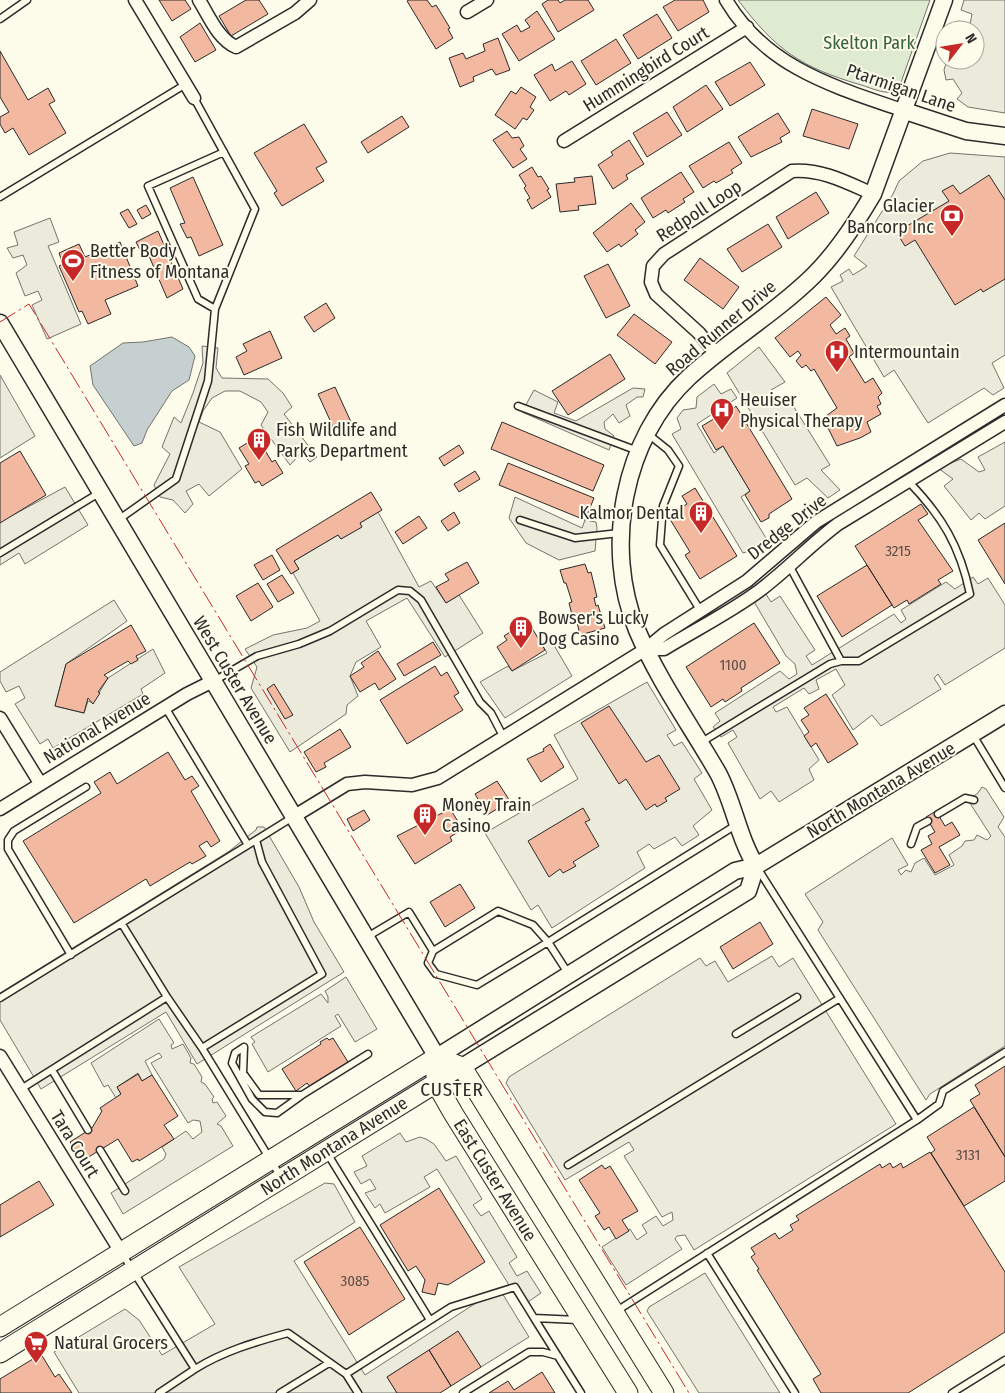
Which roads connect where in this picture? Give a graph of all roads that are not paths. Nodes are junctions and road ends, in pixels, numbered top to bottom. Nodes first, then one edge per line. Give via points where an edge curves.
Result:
1 (27, 0) edge
2 (135, 0) edge
3 (199, 0) edge
4 (310, 0) edge
5 (487, 0) edge
6 (726, 0) edge
7 (944, 0) edge
8 (467, 12) dead end
9 (0, 19) edge
10 (747, 27) junction
11 (186, 84) junction
12 (194, 98) joint
13 (905, 111) junction
14 (1005, 136) edge
15 (564, 141) dead end
16 (224, 152) junction
17 (873, 194) junction
18 (0, 198) edge
19 (214, 309) junction
20 (0, 323) edge
21 (716, 354) junction
22 (1005, 405) edge
23 (518, 406) dead end
24 (1005, 422) edge
25 (647, 434) junction
26 (639, 451) junction
27 (908, 481) junction
28 (100, 492) junction
29 (117, 520) junction
30 (520, 520) dead end
31 (621, 533) junction
32 (0, 553) edge
33 (790, 567) junction
34 (700, 610) junction
35 (646, 649) junction
36 (841, 661) junction
37 (213, 681) junction
38 (165, 707) junction
39 (1005, 714) edge
40 (0, 718) edge
41 (972, 734) junction
42 (504, 738) junction
43 (700, 743) junction
44 (40, 783) junction
45 (86, 787) dead end
46 (1005, 788) edge
47 (974, 800) dead end
48 (0, 809) edge
49 (938, 814) dead end
50 (293, 817) junction
51 (928, 821) dead end
52 (737, 825) junction
53 (256, 840) junction
54 (911, 844) dead end
55 (248, 845) junction
56 (756, 866) junction
57 (122, 924) junction
58 (366, 938) junction
59 (548, 942) junction
60 (433, 951) junction
61 (71, 955) junction
62 (568, 973) junction
63 (167, 997) junction
64 (797, 997) dead end
65 (0, 998) edge
66 (840, 998) junction
67 (736, 1034) dead end
68 (202, 1048) junction
69 (1005, 1052) edge
70 (368, 1054) dead end
71 (0, 1056) edge
72 (437, 1057) junction
73 (462, 1067) junction
74 (52, 1070) junction
75 (436, 1083) junction
76 (20, 1089) junction
77 (302, 1095) junction
78 (917, 1120) junction
79 (88, 1130) dead end
80 (100, 1150) dead end
81 (326, 1151) junction
82 (269, 1159) junction
83 (568, 1165) dead end
84 (282, 1178) junction
85 (125, 1191) dead end
86 (121, 1252) junction
87 (707, 1253) junction
88 (133, 1272) junction
89 (614, 1312) junction
90 (534, 1318) junction
91 (430, 1320) junction
92 (583, 1320) junction
93 (0, 1327) edge
94 (0, 1353) edge
95 (558, 1356) junction
96 (1005, 1360) edge
97 (330, 1363) junction
98 (194, 1369) junction
99 (346, 1374) junction
100 (159, 1393) edge
101 (280, 1393) edge
102 (358, 1393) edge
103 (463, 1393) edge
104 (581, 1393) edge
105 (628, 1393) edge
106 (664, 1393) edge
107 (795, 1393) edge
108 (952, 1393) edge

1 - 9 lane
2 - 11 street
3 - 4 street via 217,30 236,47 295,13
5 - 8 street
6 - 10 street, Ptarmigan Lane
7 - 13 main road, Road Runner Drive
10 - 13 street, Ptarmigan Lane via 772,52 800,71
10 - 15 street, Hummingbird Court
11 - 12 street
11 - 18 lane
12 - 16 lane
13 - 14 main road, Ptarmigan Lane via 966,132
13 - 17 main road, Road Runner Drive
16 - 19 lane via 255,209
16 - 19 lane via 148,186 198,298
17 - 21 main road, Road Runner Drive via 837,250 814,276
17 - 21 street, Redpoll Loop via 826,173 792,171 664,254 653,266 651,282 656,294 699,333
19 - 29 lane via 208,381 176,479
20 - 28 main road, West Custer Avenue
21 - 25 main road, Road Runner Drive via 677,389
22 - 34 street, Dredge Drive via 816,522 747,581
23 - 26 lane
24 - 27 street, Dredge Drive
25 - 26 main road, Road Runner Drive
25 - 34 lane via 668,450 679,466 663,506 660,545
26 - 31 main road, Road Runner Drive via 630,477
27 - 33 street, Dredge Drive via 838,524
27 - 36 lane via 928,502 950,535 963,564 970,594 859,661
28 - 29 main road, West Custer Avenue
28 - 32 lane
29 - 37 main road, West Custer Avenue
30 - 31 lane via 575,538
31 - 35 main road, Road Runner Drive via 626,593 632,618
33 - 35 street, Dredge Drive via 757,592 664,649
33 - 36 lane
34 - 35 street, Dredge Drive
35 - 42 street, Dredge Drive
35 - 43 main road, Road Runner Drive
36 - 43 lane via 830,664
37 - 38 street, National Avenue
37 - 42 lane via 257,656 330,631 398,590 410,591 421,600
37 - 50 main road, West Custer Avenue
38 - 44 street, National Avenue
38 - 55 lane
39 - 41 main road, North Montana Avenue
40 - 44 street
41 - 46 lane
41 - 56 main road, North Montana Avenue
42 - 50 street, Dredge Drive via 438,778 412,785 347,784
43 - 52 main road, Road Runner Drive via 724,786
44 - 48 street, National Avenue
45 - 61 lane via 14,831 8,840 8,849
47 - 49 lane via 965,798
50 - 53 lane
50 - 58 main road, West Custer Avenue
51 - 54 lane via 917,827
52 - 56 main road, Road Runner Drive
52 - 59 lane
53 - 55 lane
53 - 68 lane via 262,862 322,974
55 - 57 lane
56 - 62 main road, North Montana Avenue via 735,871
56 - 66 lane
56 - 73 main road, North Montana Avenue via 748,891
57 - 61 lane
57 - 63 lane
58 - 60 lane via 409,912
58 - 72 main road, West Custer Avenue
59 - 60 lane via 533,925 498,911
59 - 60 lane via 477,985 436,974 428,963
59 - 62 lane
61 - 65 lane
62 - 72 main road, North Montana Avenue
63 - 68 lane
63 - 74 lane
64 - 67 lane
66 - 78 lane
66 - 83 lane
68 - 82 lane
69 - 78 lane via 942,1091 939,1104
70 - 77 lane
71 - 76 street, Tara Court
72 - 73 main road
72 - 75 main road
72 - 82 main road, North Montana Avenue
73 - 75 main road, North Montana Avenue
73 - 89 main road, East Custer Avenue
74 - 76 lane
74 - 79 lane
75 - 81 main road, North Montana Avenue
75 - 92 main road, East Custer Avenue
76 - 86 street, Tara Court
77 - 77 lane via 259,1095 243,1074 244,1047 235,1053 232,1063 252,1099 265,1112 277,1113
78 - 87 lane
80 - 85 lane
81 - 84 main road, North Montana Avenue
81 - 91 lane
82 - 84 lane
82 - 86 main road, North Montana Avenue
84 - 88 main road, North Montana Avenue
86 - 88 lane
86 - 93 main road, North Montana Avenue
87 - 89 lane
87 - 107 lane
88 - 94 main road, North Montana Avenue
88 - 98 lane
89 - 106 main road, East Custer Avenue
90 - 91 lane via 515,1287 451,1307
90 - 92 lane
90 - 95 lane
91 - 99 lane
92 - 105 main road, East Custer Avenue
95 - 103 lane via 528,1352
95 - 104 lane
96 - 108 lane
97 - 98 lane via 288,1333 214,1357
97 - 99 lane
97 - 101 lane
98 - 100 lane
99 - 102 lane

